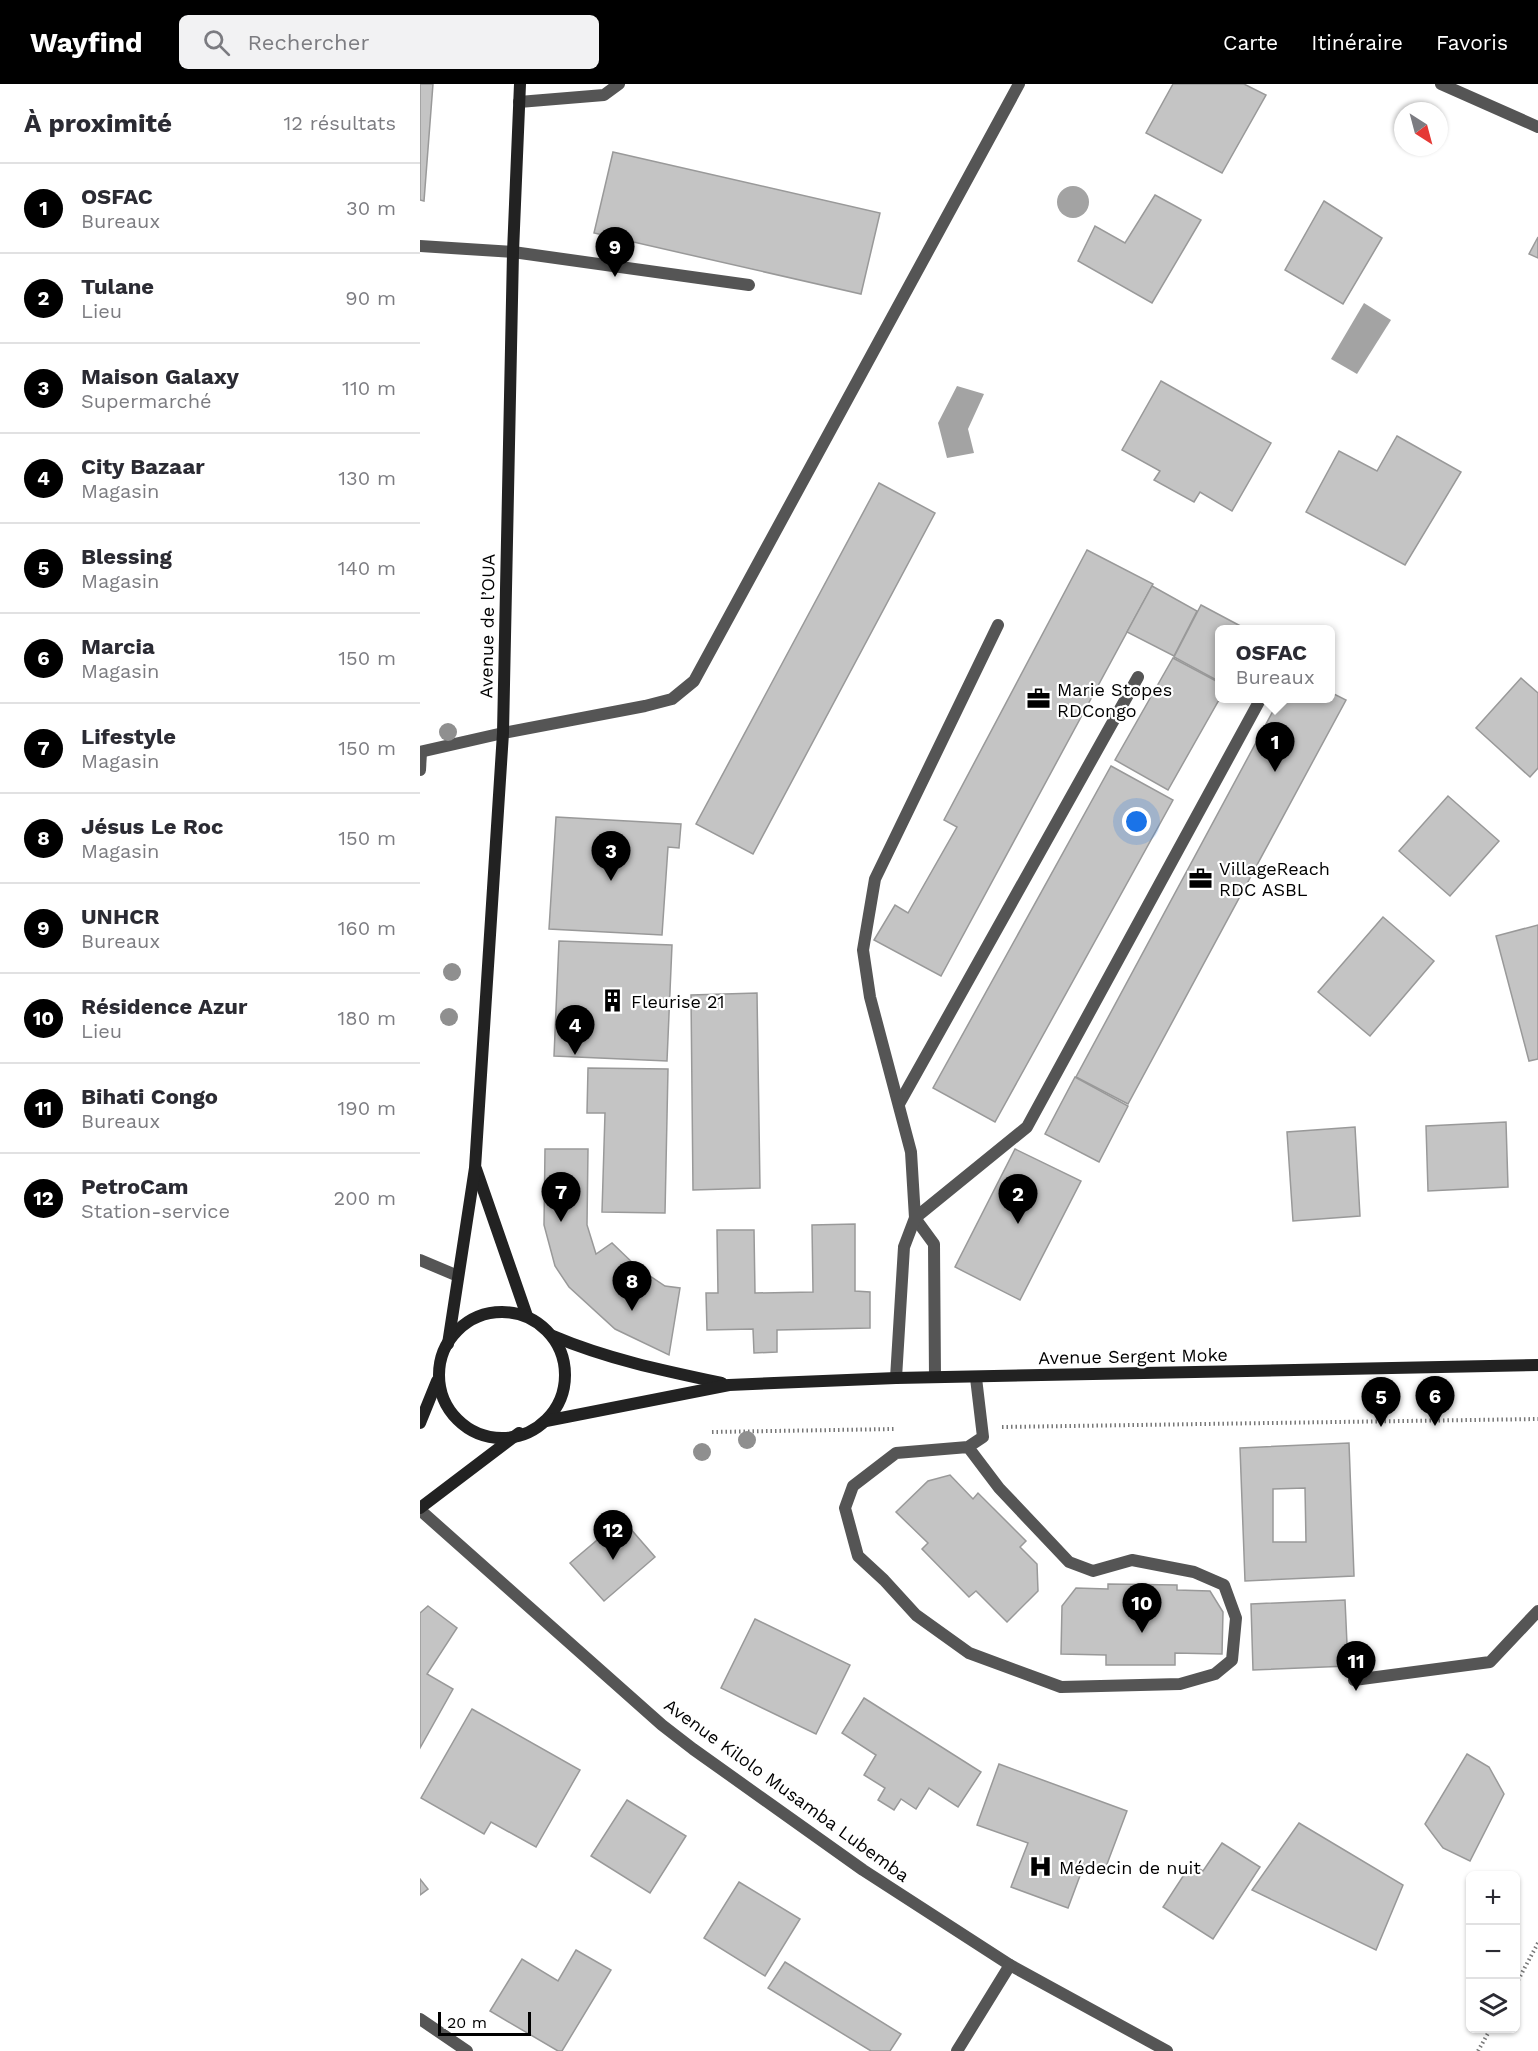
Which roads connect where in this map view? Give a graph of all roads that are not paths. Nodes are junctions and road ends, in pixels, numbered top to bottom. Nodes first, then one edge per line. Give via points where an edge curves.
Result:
1 (520, 84) edge
2 (619, 84) edge
3 (1020, 84) edge
4 (1441, 84) edge
5 (519, 102) junction
6 (1538, 127) edge
7 (420, 246) edge
8 (513, 252) junction
9 (749, 285) dead end
10 (998, 625) dead end
11 (1138, 677) dead end
12 (1259, 703) edge
13 (503, 733) junction
14 (421, 752) edge
15 (420, 770) edge
16 (899, 1104) junction
17 (475, 1167) junction
18 (915, 1218) junction
19 (420, 1260) edge
20 (458, 1276) junction
21 (527, 1316) junction
22 (553, 1336) junction
23 (448, 1344) junction
24 (1538, 1365) edge
25 (935, 1377) junction
26 (896, 1378) junction
27 (976, 1378) junction
28 (437, 1381) junction
29 (729, 1385) junction
30 (546, 1420) junction
31 (420, 1423) edge
32 (519, 1433) junction
33 (968, 1447) junction
34 (420, 1509) edge
35 (1538, 1611) edge
36 (1354, 1680) dead end
37 (1010, 1965) junction
38 (420, 2019) edge
39 (467, 2051) edge
40 (957, 2051) edge
41 (1167, 2051) edge

1 - 5 main road, Avenue de l’OUA
2 - 5 street via 604,95
3 - 13 street via 694,681 672,699
4 - 6 street
5 - 8 main road, Avenue de l’OUA
7 - 8 street
8 - 9 street
8 - 13 main road, Avenue de l’OUA
10 - 16 street via 875,879 863,950 865,974
11 - 16 street
12 - 18 street via 1027,1127
13 - 14 street
13 - 17 main road, Avenue de l’OUA
14 - 15 street
16 - 18 street via 911,1152
17 - 20 main road, Avenue de l’OUA
17 - 21 main road, Avenue de l’OUA
18 - 25 street via 934,1244
18 - 26 street via 904,1247
19 - 20 street
20 - 23 main road, Avenue de l’OUA
21 - 22 main road
21 - 23 main road via 497,1311 468,1321
22 - 29 main road, Avenue Sergent Moke via 645,1367
22 - 30 main road via 563,1357 565,1380 559,1402
23 - 28 main road
24 - 27 main road, Avenue Sergent Moke
25 - 26 main road, Avenue Sergent Moke
25 - 27 main road, Avenue Sergent Moke
26 - 29 main road, Avenue Sergent Moke
27 - 33 street via 983,1437
28 - 31 main road
28 - 32 main road via 446,1406 462,1425 486,1437
29 - 30 main road, Avenue Sergent Moke
30 - 32 main road via 533,1431
32 - 34 main road
33 - 33 street via 896,1453 853,1486 844,1508 858,1556 933,1629 969,1653 1060,1687 1180,1684 1215,1674 1232,1660 1236,1618 1224,1585 1194,1572 1132,1560 1093,1571 1069,1562 999,1488
34 - 37 street, Avenue Kilolo Musamba Lubemba via 693,1749 863,1870
35 - 36 street via 1490,1662
37 - 40 street
37 - 41 street, Avenue Kilolo Musamba Lubemba
38 - 39 street

